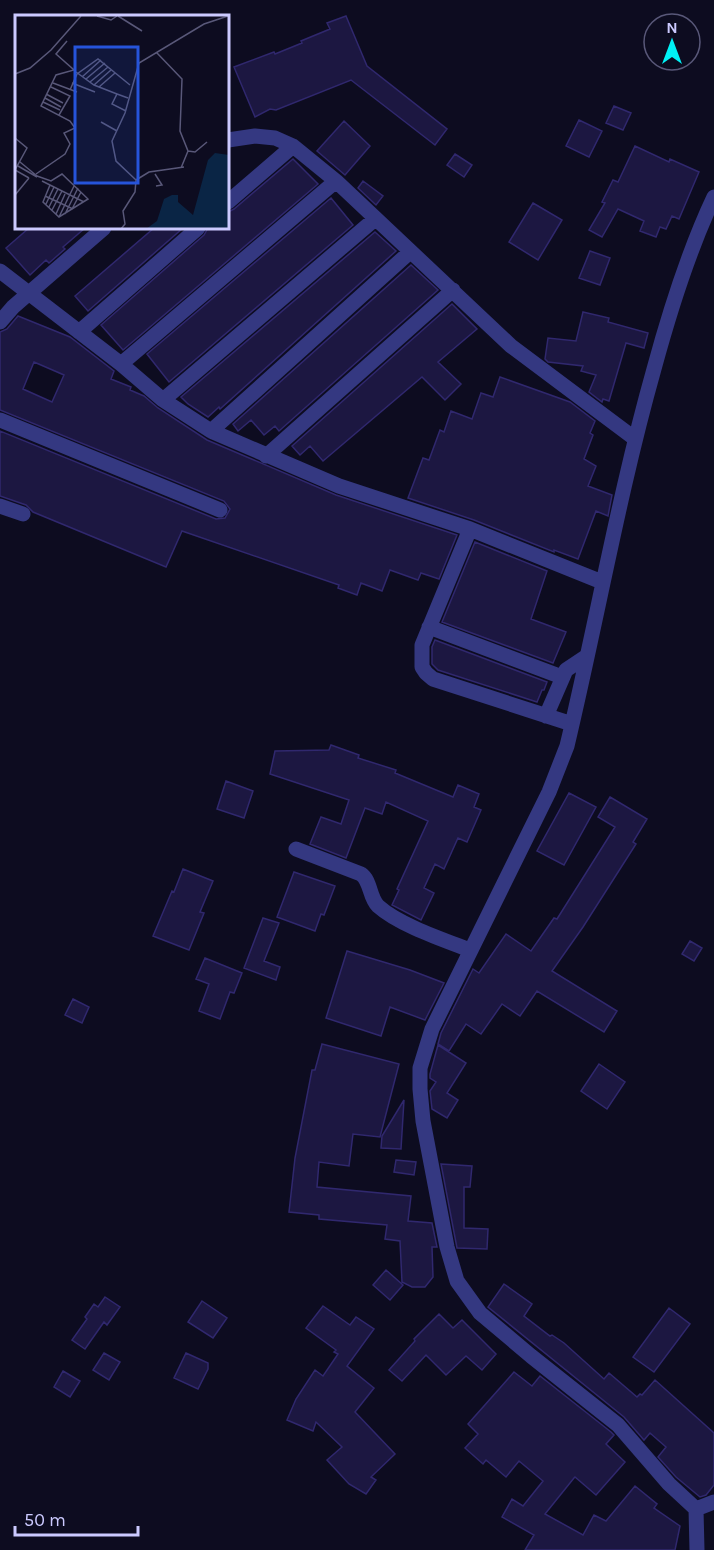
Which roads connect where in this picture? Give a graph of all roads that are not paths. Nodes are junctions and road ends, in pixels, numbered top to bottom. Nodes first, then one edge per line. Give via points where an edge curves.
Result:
1 (230, 140) edge
2 (293, 146) junction
3 (336, 182) junction
4 (714, 197) edge
5 (230, 200) edge
6 (375, 219) junction
7 (103, 230) edge
8 (196, 230) edge
9 (410, 252) junction
10 (0, 271) edge
11 (453, 290) junction
12 (30, 293) junction
13 (0, 322) edge
14 (79, 332) junction
15 (121, 364) junction
16 (163, 400) junction
17 (0, 420) edge
18 (211, 431) junction
19 (634, 438) junction
20 (266, 456) junction
21 (0, 506) edge
22 (220, 510) dead end
23 (23, 514) dead end
24 (470, 529) junction
25 (602, 582) junction
26 (429, 627) junction
27 (587, 656) junction
28 (562, 677) junction
29 (546, 716) junction
30 (572, 724) junction
31 (296, 849) dead end
32 (470, 950) junction
33 (714, 1502) edge
34 (696, 1509) junction
35 (697, 1550) edge

1 - 2 street via 255,136 275,138
2 - 3 street
2 - 5 street
3 - 6 street
3 - 15 street
4 - 19 street via 674,298
6 - 9 street
6 - 16 street
7 - 12 street
8 - 14 street
9 - 11 street
9 - 18 street
10 - 12 street
11 - 19 street via 511,346
11 - 20 street
12 - 13 street
12 - 14 street
14 - 15 street
15 - 16 street
16 - 18 street
17 - 22 street
18 - 20 street
19 - 25 street
20 - 24 street via 339,486
21 - 23 street
24 - 25 street
24 - 26 street
25 - 27 street
26 - 28 street
26 - 29 street via 421,657 422,667 433,679
27 - 28 street via 570,666
27 - 30 street
28 - 29 street
29 - 30 street
30 - 32 street via 549,792
31 - 32 street via 361,874 374,901 386,911 423,932
32 - 34 street via 432,1029 420,1079 423,1121 447,1248 458,1281 480,1312 618,1425
33 - 34 street
34 - 35 street

